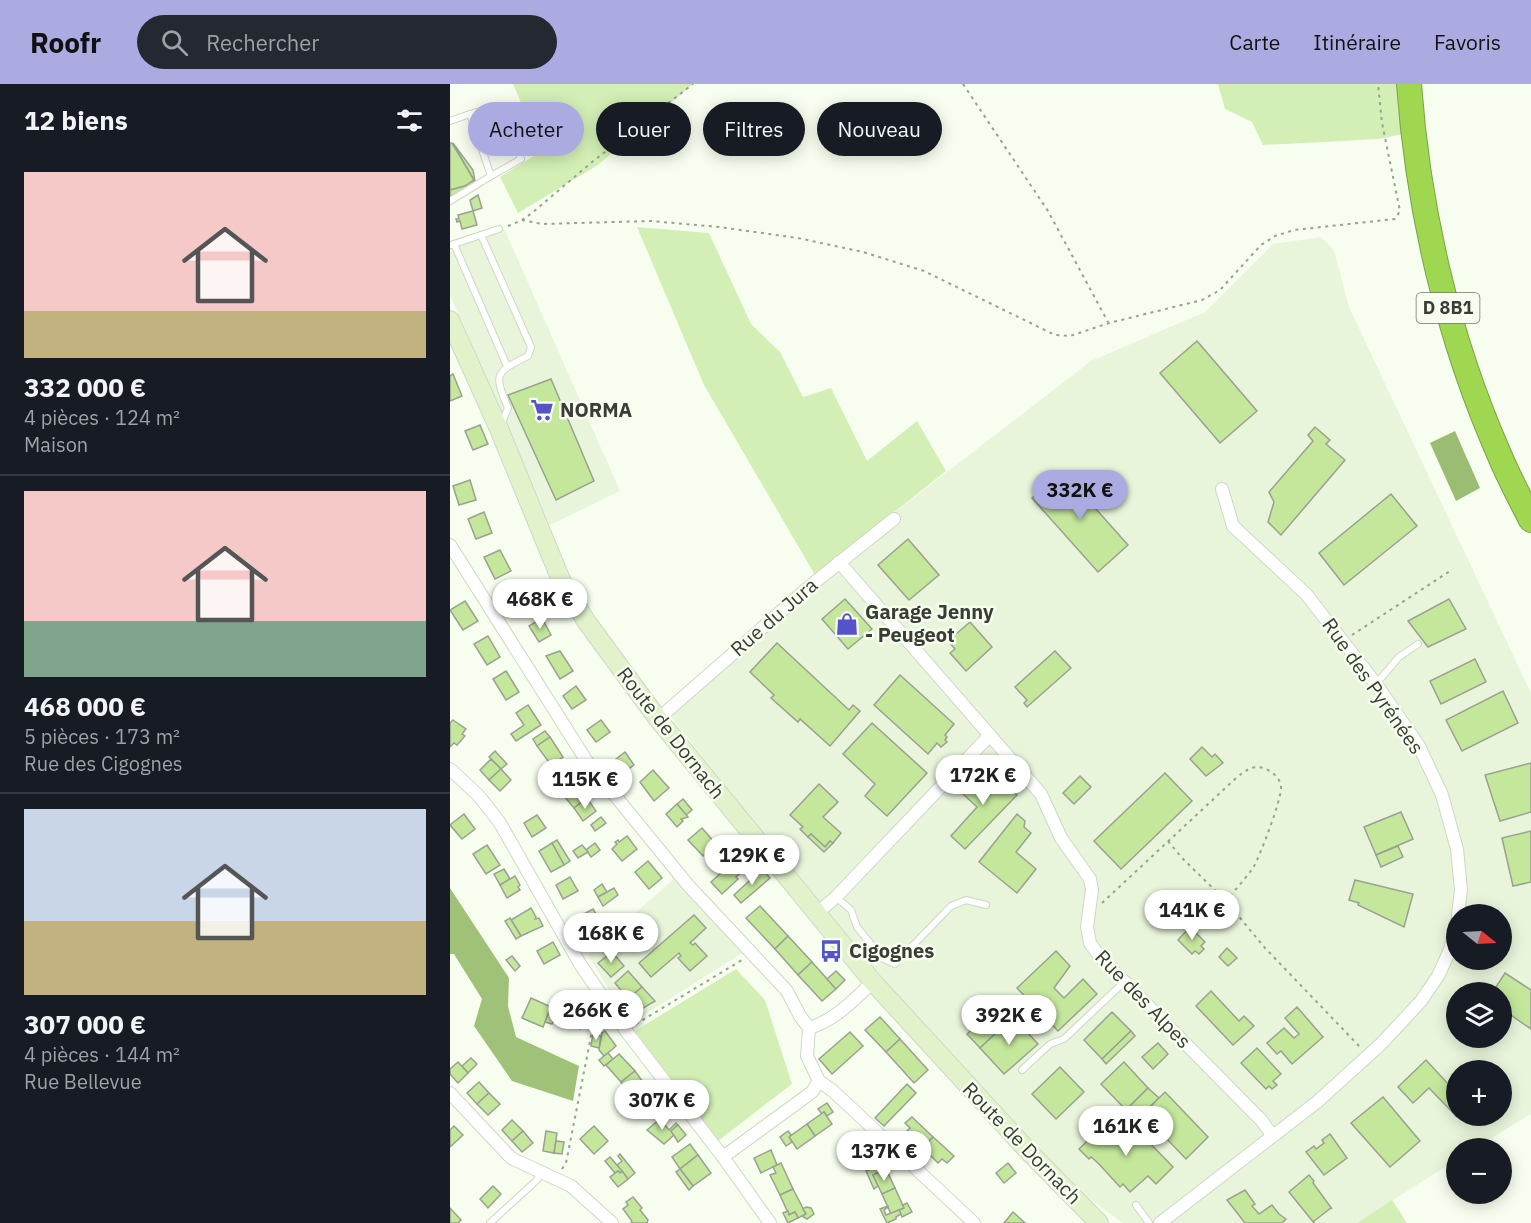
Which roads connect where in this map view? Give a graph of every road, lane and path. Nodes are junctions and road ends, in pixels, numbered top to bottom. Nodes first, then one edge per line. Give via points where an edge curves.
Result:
1 (693, 84) edge
2 (963, 84) edge
3 (1378, 84) edge
4 (1409, 84) edge
5 (468, 115) edge
6 (450, 121) edge
7 (484, 156) edge
8 (520, 156) edge
9 (491, 176) junction
10 (450, 201) edge
11 (522, 220) junction
12 (499, 229) joint
13 (481, 235) junction
14 (452, 245) edge
15 (450, 320) edge
16 (1108, 323) junction
17 (507, 366) junction
18 (498, 429) junction
19 (1221, 489) dead end
20 (894, 519) dead end
21 (1531, 520) edge
22 (450, 545) edge
23 (839, 562) junction
24 (1450, 571) dead end
25 (1344, 641) junction
26 (1418, 644) dead end
27 (1376, 684) junction
28 (658, 719) junction
29 (990, 735) junction
30 (450, 769) edge
31 (1168, 841) junction
32 (836, 897) junction
33 (1226, 901) junction
34 (1459, 904) edge
35 (986, 905) dead end
36 (1090, 907) junction
37 (816, 914) junction
38 (752, 953) junction
39 (1446, 959) edge
40 (873, 982) junction
41 (1125, 982) junction
42 (604, 999) junction
43 (809, 1028) junction
44 (626, 1030) junction
45 (1370, 1054) junction
46 (1022, 1070) dead end
47 (819, 1081) junction
48 (450, 1093) edge
49 (1272, 1135) junction
50 (723, 1157) junction
51 (566, 1162) dead end
52 (541, 1173) junction
53 (1136, 1205) dead end
54 (489, 1223) edge
55 (612, 1223) edge
56 (770, 1223) edge
57 (974, 1223) edge
58 (1099, 1223) edge
59 (1149, 1223) edge
60 (1160, 1223) edge

1 - 11 path
2 - 16 path via 1048,211
3 - 16 path via 1400,211 1395,219 1294,230 1275,236 1261,245 1220,290 1202,300
4 - 21 highway, D 8B1 via 1415,152 1442,285 1472,387
5 - 6 lane
7 - 9 lane
8 - 9 lane via 521,159
9 - 10 lane
11 - 12 path
11 - 16 path via 542,224 651,221 798,237 924,271 1055,335 1070,336
12 - 13 lane
13 - 14 lane
13 - 17 lane via 531,347 528,356
14 - 17 lane
15 - 18 main road, Route de Dornach
17 - 18 lane via 498,377 508,408
18 - 28 main road, Route de Dornach via 561,580
19 - 25 street, Rue des Pyrénées via 1233,526 1306,594
20 - 23 street, Rue du Jura
22 - 38 street via 585,760 688,885
23 - 28 street, Rue du Jura
23 - 29 street, Rue des Alpes
24 - 25 path
25 - 27 street, Rue des Pyrénées
26 - 27 lane via 1399,657
27 - 34 street, Rue des Pyrénées via 1419,746 1442,795 1457,849
28 - 37 main road, Route de Dornach
29 - 32 street
29 - 36 street, Rue des Alpes via 1041,794 1061,838 1090,879
30 - 42 street via 500,823
31 - 33 path
31 - 33 path via 1250,767 1261,767 1279,780 1281,789 1264,845 1253,867
31 - 36 path via 1101,904
32 - 35 lane via 851,910 857,927 882,958 895,964 951,906 966,900
32 - 37 street
33 - 45 path via 1265,948
36 - 41 street, Rue des Alpes via 1090,943
37 - 40 main road, Route de Dornach
38 - 43 street via 787,991
38 - 44 path
39 - 45 street via 1421,1001
40 - 43 street via 836,1016
40 - 58 main road, Route de Dornach
41 - 46 lane via 1064,1039 1050,1044
41 - 49 street, Rue des Alpes
42 - 44 street
42 - 51 path via 597,1006
43 - 47 street via 807,1056
44 - 50 street
45 - 49 street via 1317,1102
47 - 50 street via 812,1092
47 - 57 street
48 - 52 street via 511,1158
49 - 60 street
50 - 56 street
52 - 54 lane
52 - 55 street via 571,1186
53 - 59 lane

